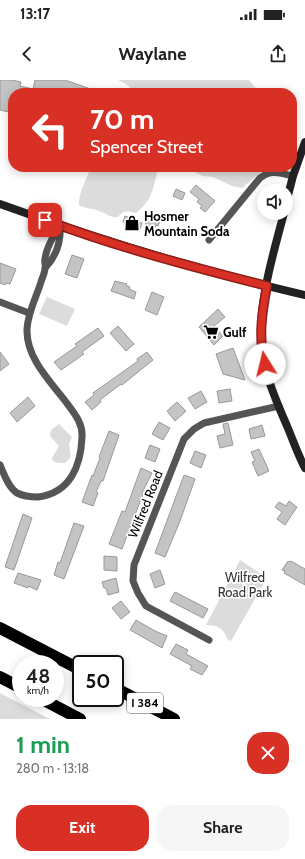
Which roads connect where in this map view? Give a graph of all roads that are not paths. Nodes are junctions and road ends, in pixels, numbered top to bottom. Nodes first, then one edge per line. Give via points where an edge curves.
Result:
1 (305, 142) edge
2 (297, 165) edge
3 (294, 172) edge
4 (293, 176) junction
5 (291, 184) edge
6 (0, 204) edge
7 (282, 220) edge
8 (60, 226) junction
9 (208, 240) dead end
10 (267, 286) junction
11 (305, 295) edge
12 (0, 302) edge
13 (29, 313) junction
14 (279, 406) junction
15 (0, 465) edge
16 (305, 468) edge
17 (0, 628) edge
18 (209, 640) dead end
19 (72, 665) edge
20 (0, 677) edge
21 (12, 683) edge
22 (124, 693) edge
23 (57, 707) edge
24 (80, 719) edge
25 (174, 719) edge

1 - 2 main road
3 - 4 main road
4 - 5 main road
4 - 9 street via 267,172
6 - 8 main road
7 - 10 main road
8 - 10 main road
8 - 13 street via 54,234 45,258 46,268
10 - 11 main road
10 - 14 main road via 261,326 263,356
12 - 13 street
13 - 15 street via 27,330 30,348 39,367 79,419 83,436 80,454 70,480 47,496 32,497 18,493 7,481
14 - 16 main road
14 - 18 street, Wilfred Road via 204,423 184,439 134,565 133,581 146,606
17 - 19 highway
20 - 21 highway
22 - 25 highway, I 384
23 - 24 highway

